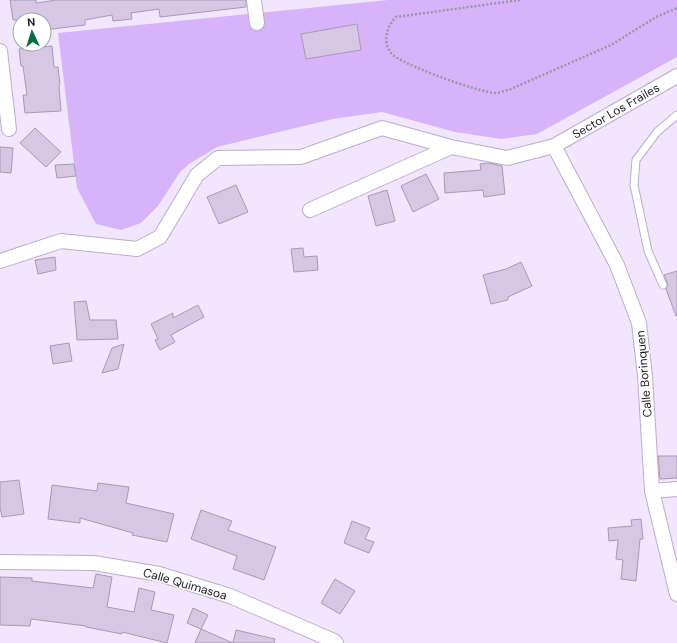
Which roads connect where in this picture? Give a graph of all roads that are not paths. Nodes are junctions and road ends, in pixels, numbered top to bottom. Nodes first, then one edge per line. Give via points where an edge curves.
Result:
1 (254, 0) edge
2 (257, 23) dead end
3 (0, 51) edge
4 (677, 76) edge
5 (677, 115) edge
6 (9, 129) dead end
7 (554, 146) junction
8 (451, 147) junction
9 (310, 210) dead end
10 (0, 261) edge
11 (663, 284) dead end
12 (677, 489) edge
13 (652, 491) junction
14 (0, 562) edge
15 (677, 594) edge
16 (336, 643) edge

1 - 2 street
3 - 6 street
4 - 7 street, Sector Los Frailes
5 - 11 lane via 657,132 636,160 634,185 648,251
7 - 8 street, Sector Los Frailes via 507,158
7 - 13 street, Calle Borinquen via 617,265 639,323 646,376
8 - 9 street
8 - 10 street via 382,128 301,156 218,158 197,175 160,237 137,249 61,241
12 - 13 street
13 - 15 street, Calle Borinquen
14 - 16 street, Calle Quimasoa via 94,563 159,574 230,596

